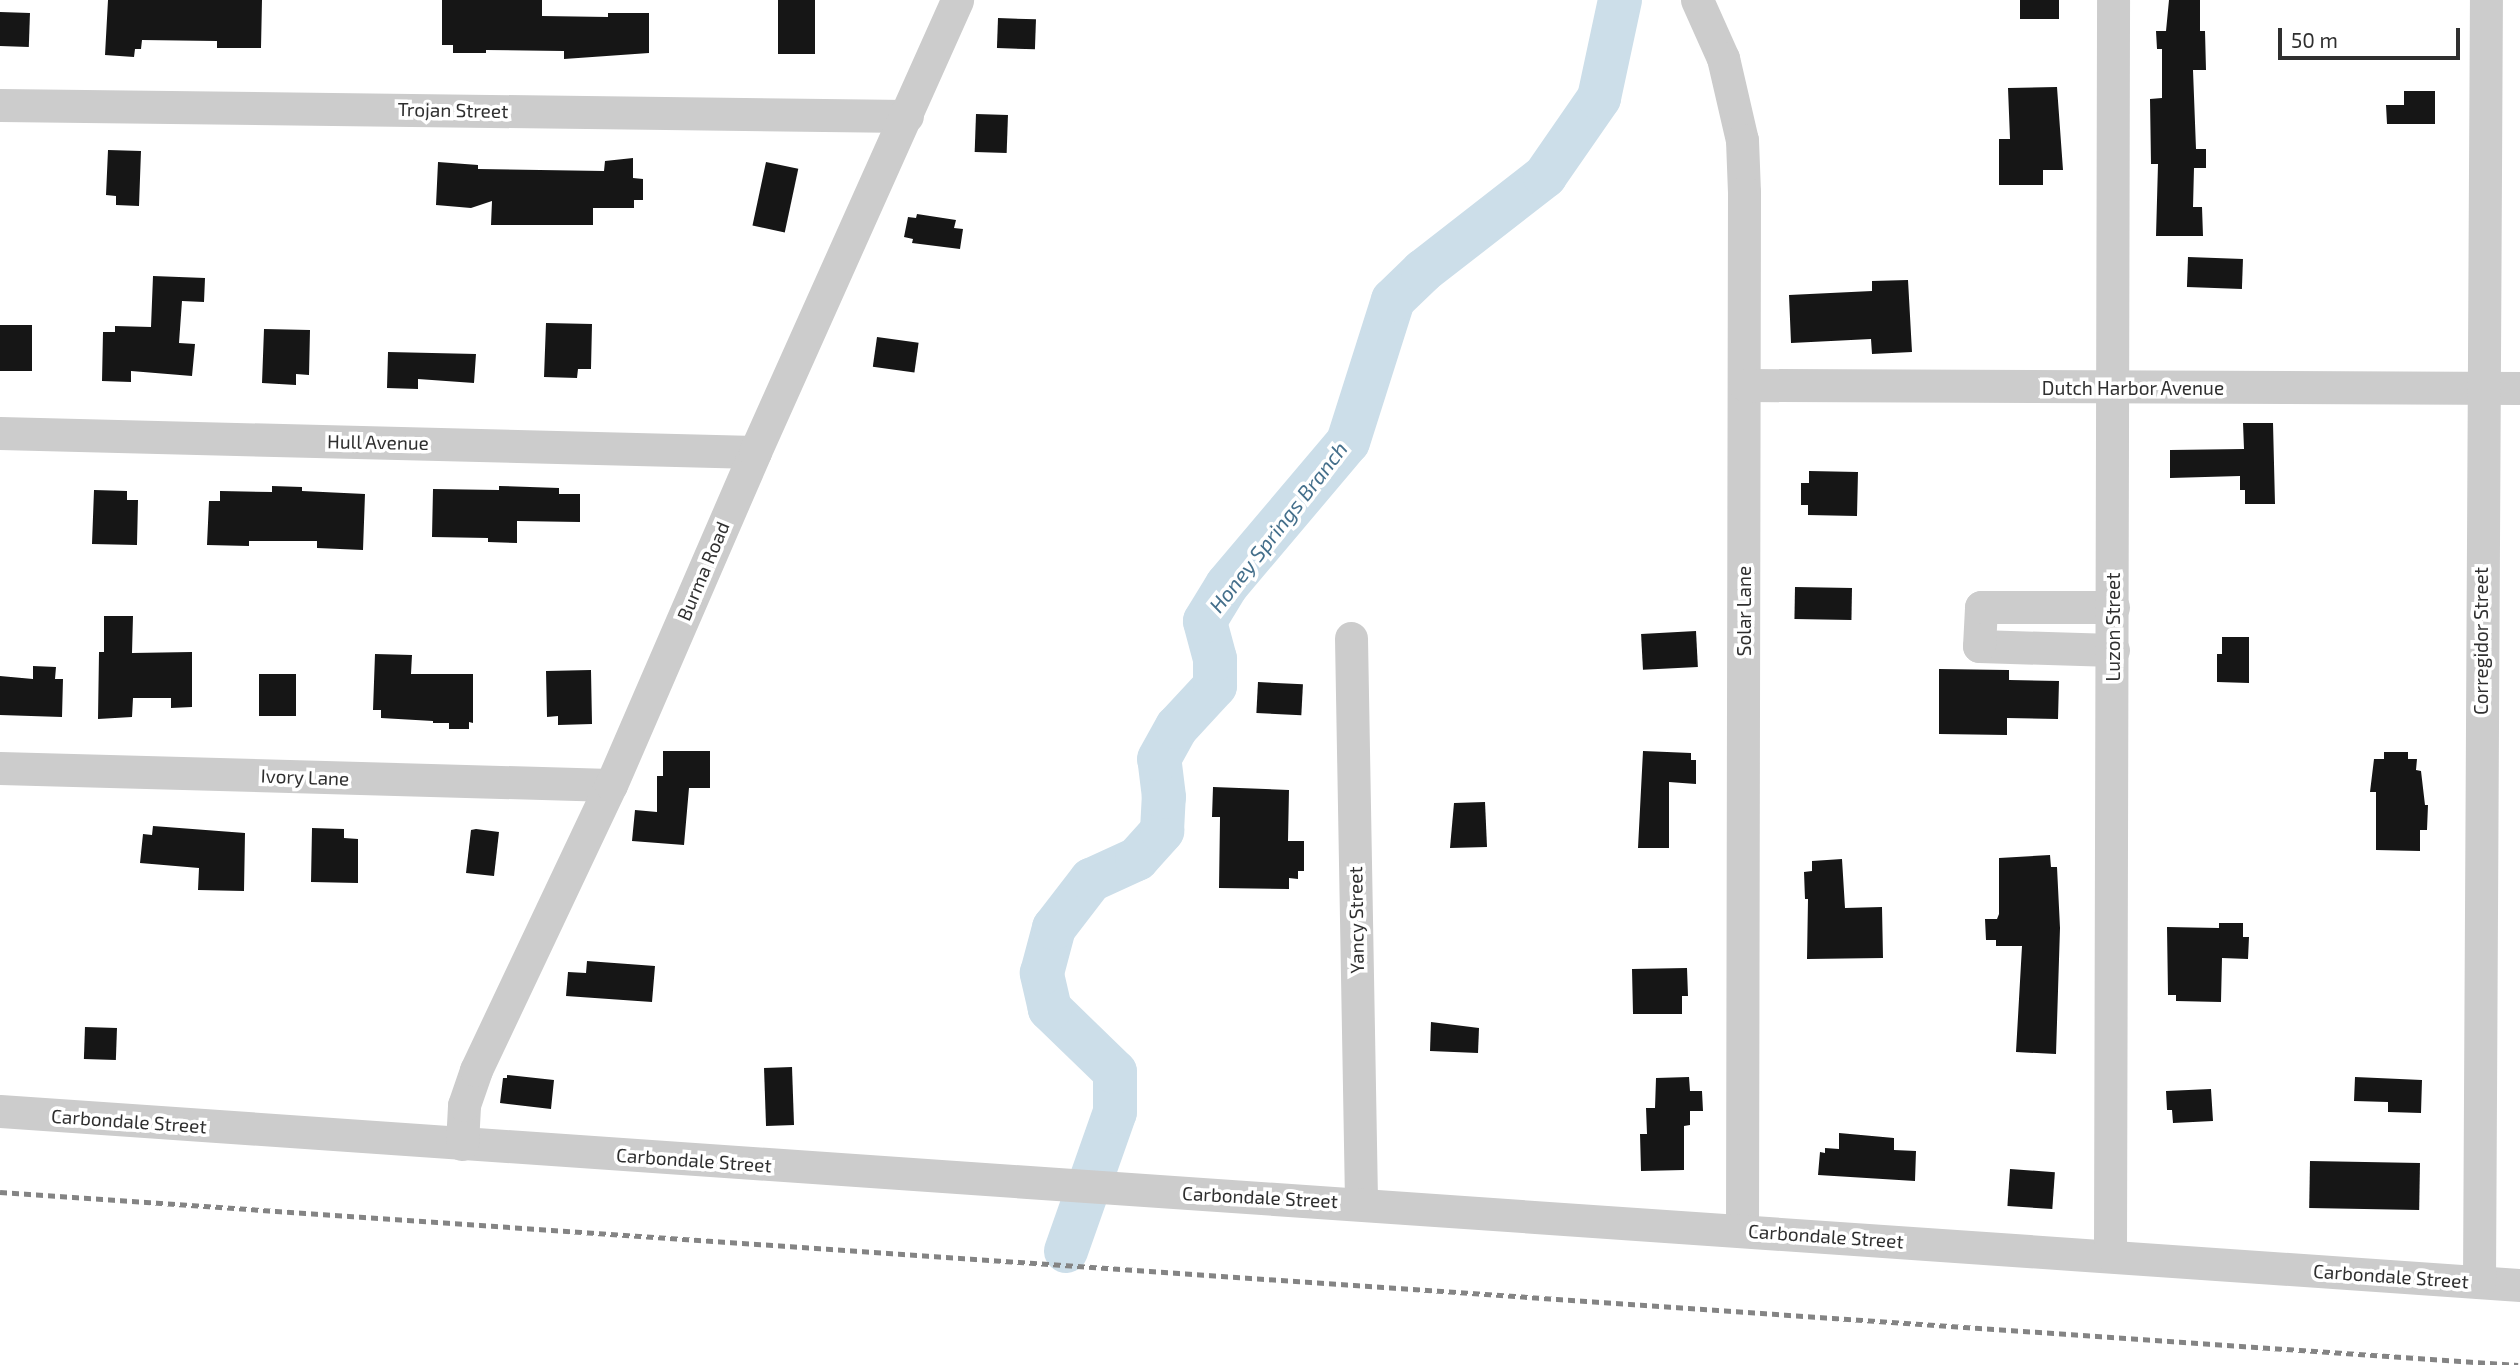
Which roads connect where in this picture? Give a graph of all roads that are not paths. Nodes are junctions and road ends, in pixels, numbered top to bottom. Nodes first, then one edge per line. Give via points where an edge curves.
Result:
1 (957, 0) edge
2 (1697, 0) edge
3 (2113, 0) edge
4 (2486, 0) edge
5 (0, 105) edge
6 (907, 116) junction
7 (1745, 385) junction
8 (2114, 388) junction
9 (2482, 388) junction
10 (2520, 388) edge
11 (0, 433) edge
12 (755, 452) junction
13 (2113, 607) junction
14 (1352, 638) dead end
15 (2113, 650) junction
16 (0, 768) edge
17 (611, 785) junction
18 (0, 1111) edge
19 (462, 1144) junction
20 (1360, 1202) junction
21 (1742, 1230) junction
22 (2110, 1254) junction
23 (2479, 1282) junction
24 (2520, 1285) edge

1 - 6 street, Burma Road
2 - 7 street, Solar Lane via 1723,58 1742,140
3 - 8 street, Luzon Street
4 - 9 street, Corregidor Street
5 - 6 street, Trojan Street
6 - 12 street, Burma Road
7 - 8 street, Dutch Harbor Avenue
7 - 21 street, Solar Lane
8 - 9 street, Dutch Harbor Avenue
8 - 13 street, Luzon Street
9 - 10 street, Dutch Harbor Avenue
9 - 23 street, Corregidor Street
11 - 12 street, Hull Avenue
12 - 17 street, Burma Road
13 - 15 street, Luzon Street
13 - 15 street via 1982,607 1979,646
14 - 20 street, Yancy Street
15 - 22 street, Luzon Street
16 - 17 street, Ivory Lane
17 - 19 street, Burma Road via 476,1070 464,1105
18 - 19 street, Carbondale Street
19 - 20 street, Carbondale Street
20 - 21 street, Carbondale Street
21 - 22 street, Carbondale Street
22 - 23 street, Carbondale Street
23 - 24 street, Carbondale Street

